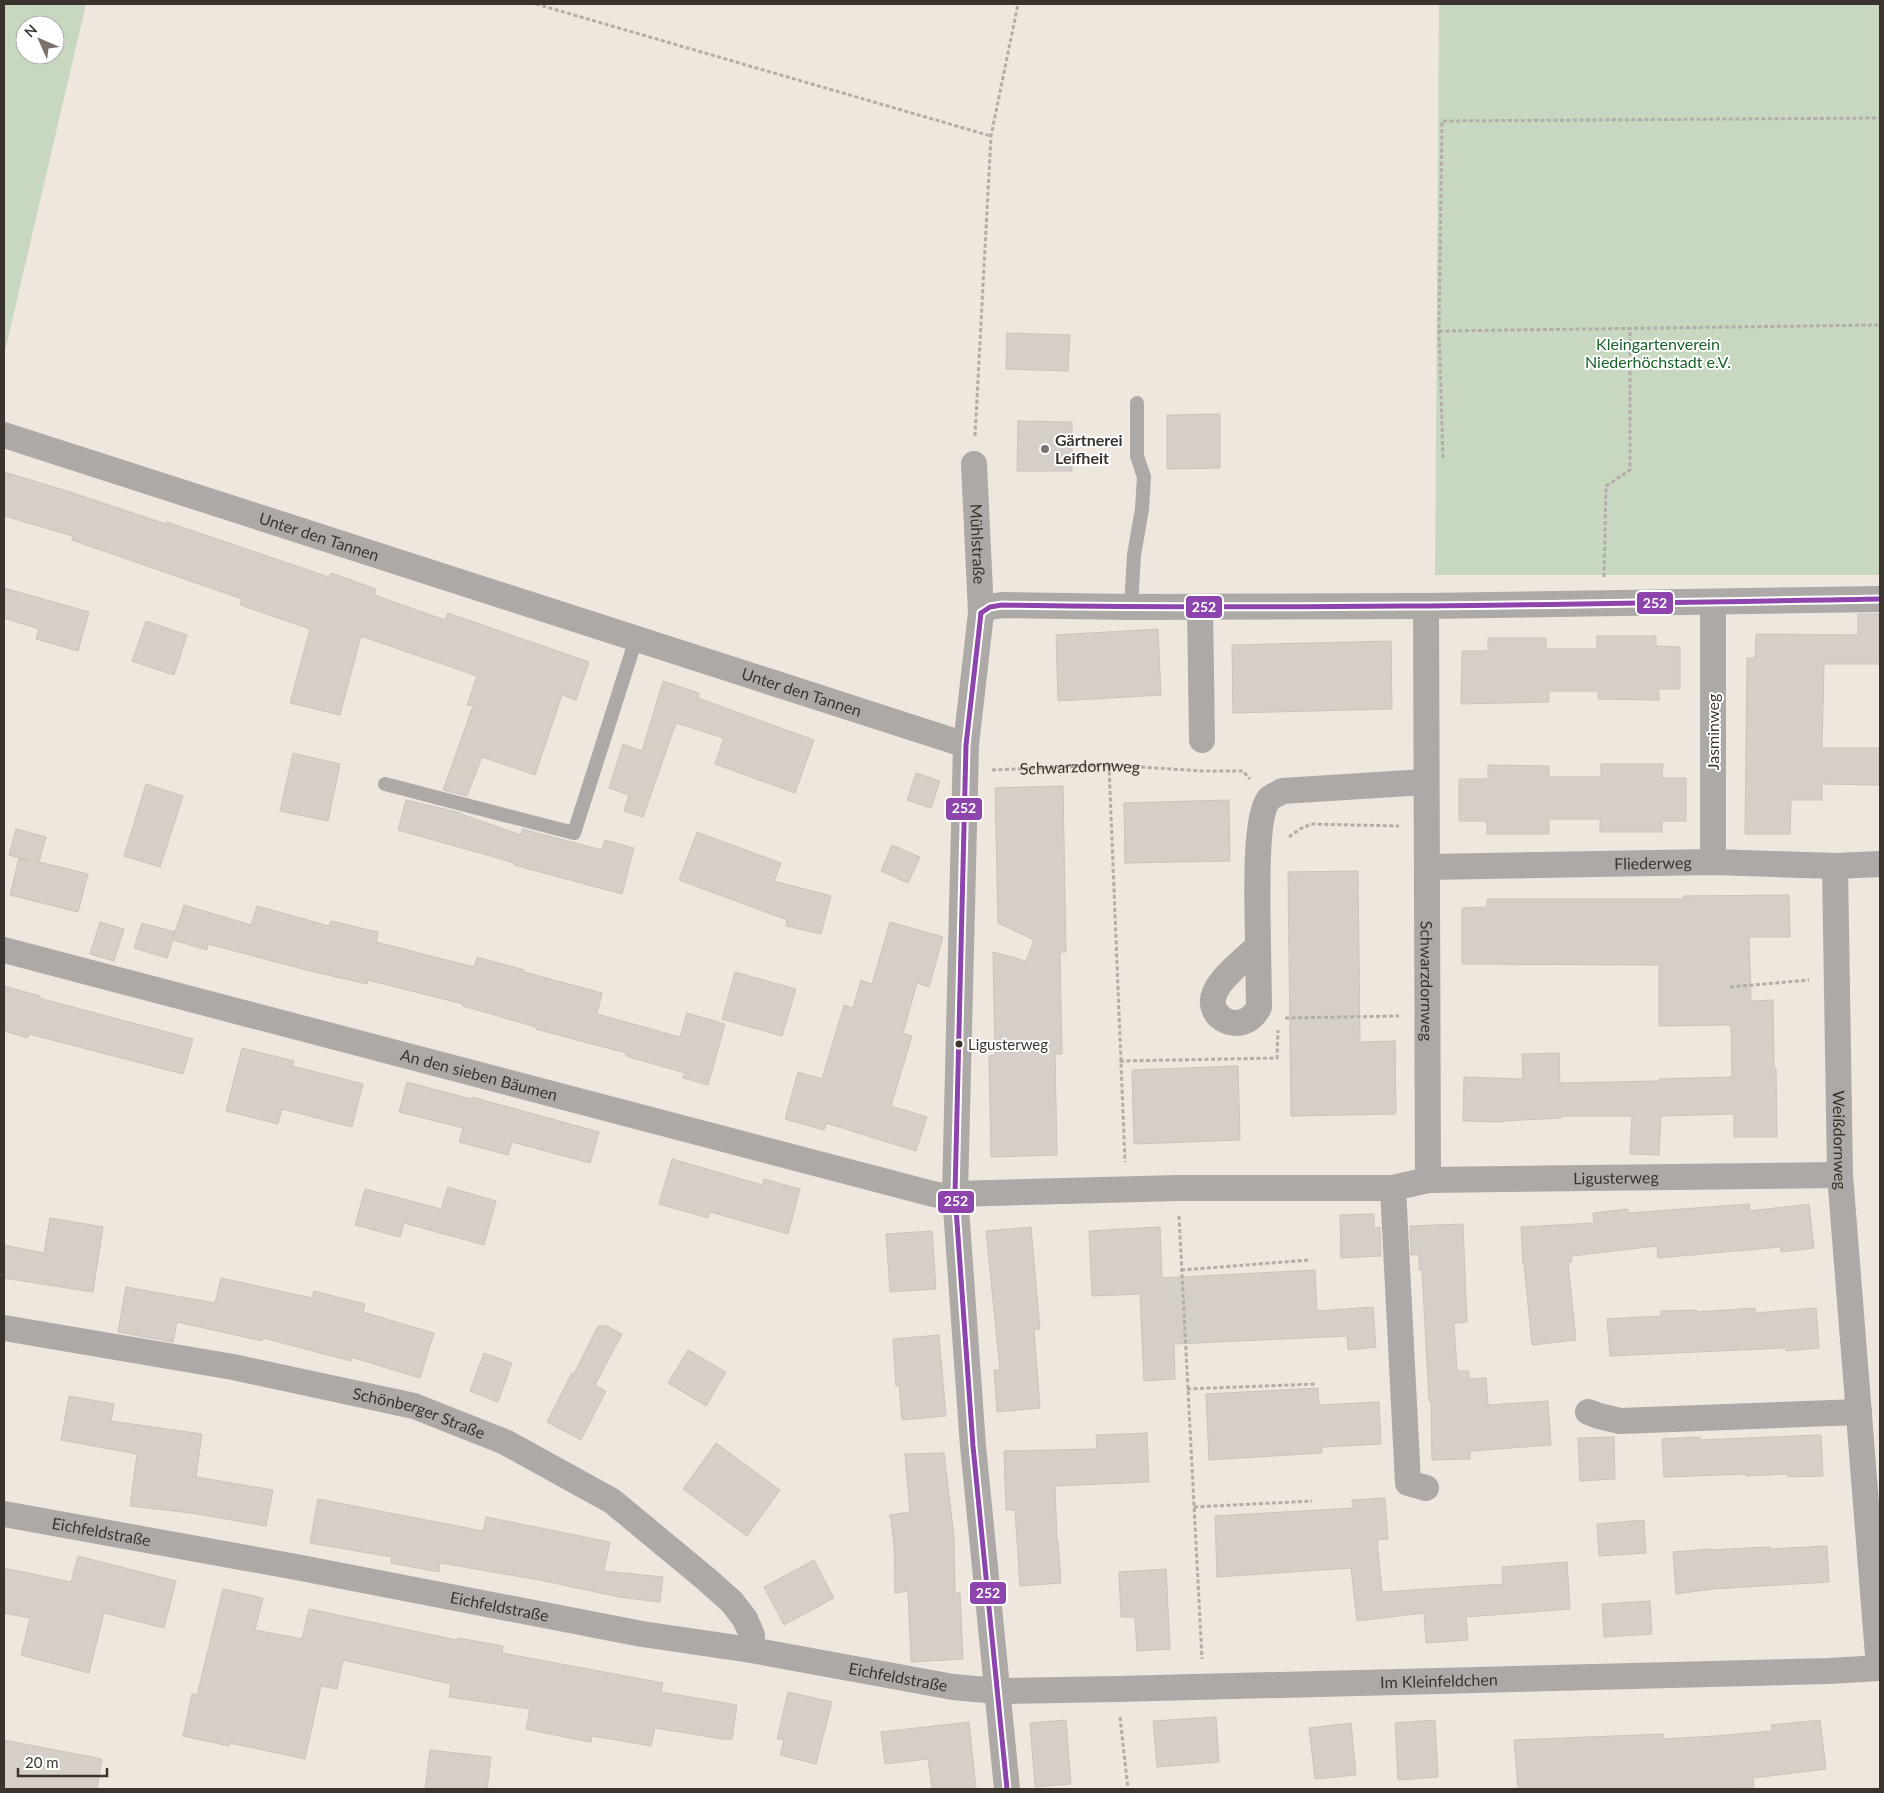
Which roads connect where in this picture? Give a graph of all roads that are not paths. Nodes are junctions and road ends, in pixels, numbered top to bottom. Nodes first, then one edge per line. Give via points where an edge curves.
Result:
1 (1137, 403) dead end
2 (4, 435) edge
3 (974, 464) road end
4 (1880, 599) edge
5 (1713, 603) junction
6 (1426, 606) junction
7 (1131, 607) junction
8 (1200, 607) junction
9 (981, 613) junction
10 (636, 639) junction
11 (1202, 740) dead end
12 (966, 745) junction
13 (1425, 782) junction
14 (385, 784) dead end
15 (1713, 862) junction
16 (1880, 864) edge
17 (1835, 866) junction
18 (1427, 867) junction
19 (1258, 946) dead end
20 (4, 950) edge
21 (1840, 1175) junction
22 (1428, 1180) junction
23 (1393, 1188) junction
24 (955, 1196) junction
25 (4, 1328) edge
26 (1588, 1412) dead end
27 (1858, 1412) junction
28 (1426, 1488) dead end
29 (4, 1514) edge
30 (751, 1650) junction
31 (1879, 1668) edge
32 (997, 1690) junction
33 (1007, 1789) edge

1 - 7 lane via 1137,456 1144,477
2 - 10 street, Unter den Tannen
3 - 9 street, Mühlstraße
4 - 5 street
5 - 6 street
5 - 15 street, Jasminweg
6 - 8 street
6 - 13 street, Schwarzdornweg
7 - 8 street
7 - 9 street via 1002,605
8 - 11 street
9 - 12 street, Mühlstraße
10 - 12 street, Unter den Tannen
10 - 14 lane via 574,833
12 - 24 street, Mühlstraße
13 - 18 street, Schwarzdornweg
13 - 19 street via 1282,792 1269,799 1261,815 1258,839
15 - 17 street, Fliederweg
15 - 18 street, Fliederweg
16 - 17 street, Fliederweg
17 - 21 street, Weißdornweg
18 - 22 street, Schwarzdornweg
20 - 24 street, An den sieben Bäumen via 923,1192
21 - 22 street, Ligusterweg
21 - 27 street, Weißdornweg
22 - 23 street, Ligusterweg
23 - 24 street, Ligusterweg via 1178,1188
23 - 28 street via 1408,1483
24 - 32 street, Mühlstraße via 973,1446
25 - 30 street, Schönberger Straße via 233,1368 414,1406 505,1442 612,1501 705,1578 732,1602 745,1619 752,1635
26 - 27 street via 1620,1420
27 - 31 street, Weißdornweg
29 - 30 street, Eichfeldstraße via 642,1634
30 - 32 street, Eichfeldstraße via 953,1687
31 - 32 street, Im Kleinfeldchen via 1117,1690
32 - 33 street, Mühlstraße

